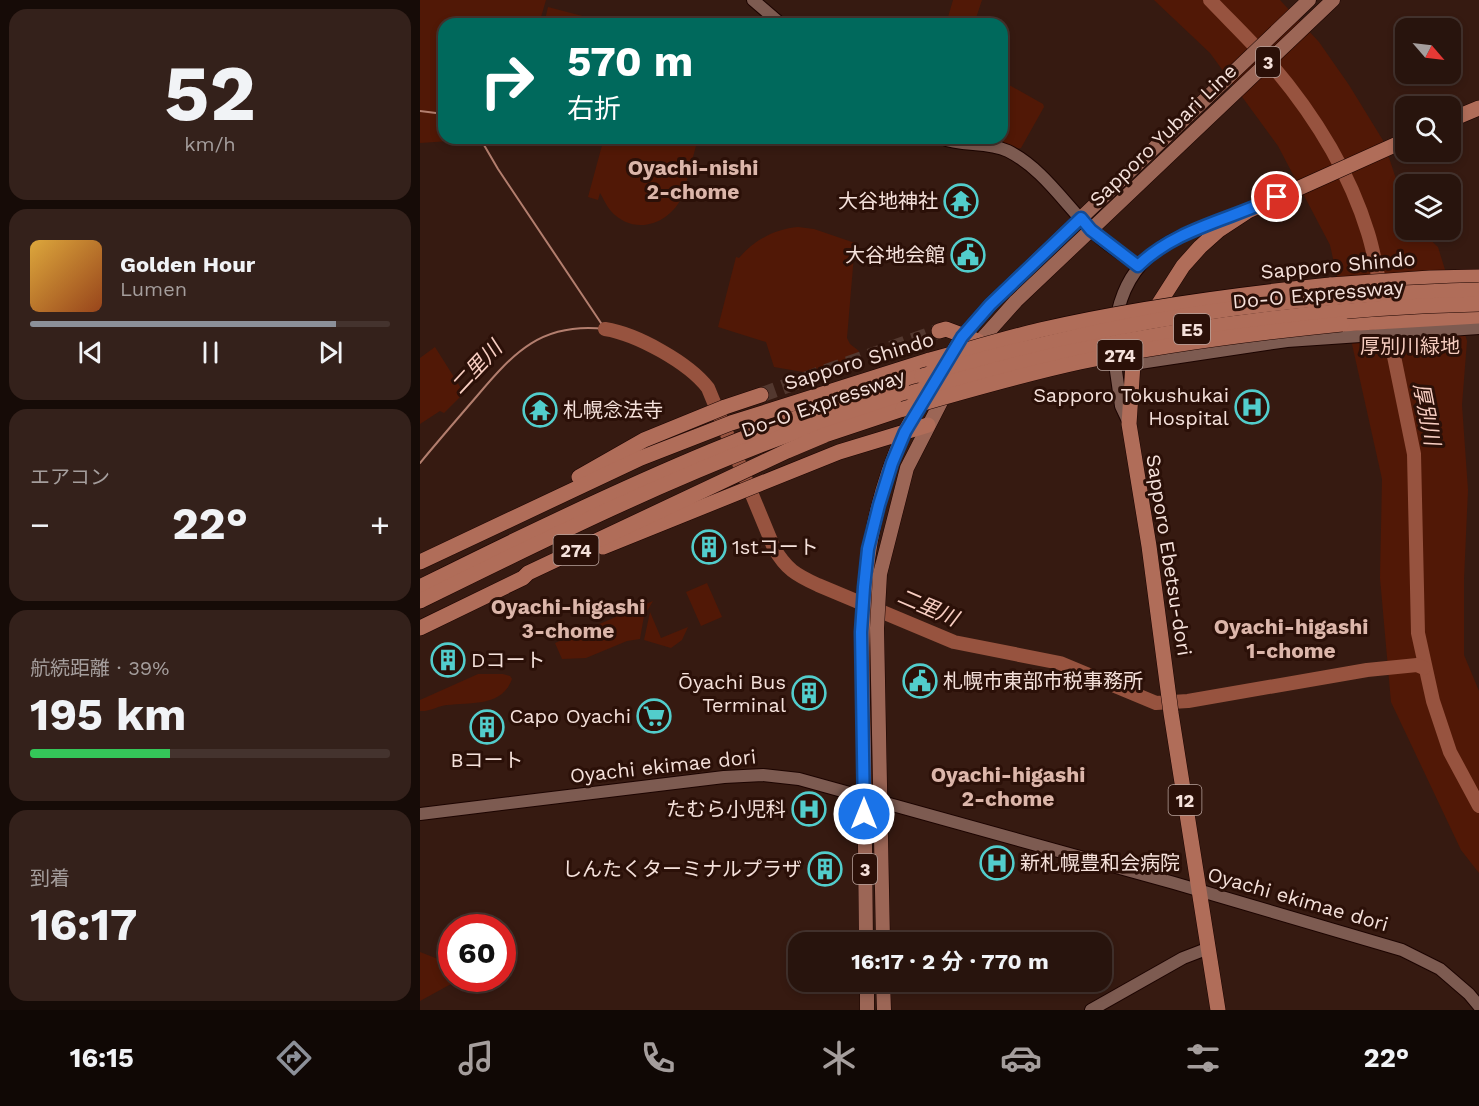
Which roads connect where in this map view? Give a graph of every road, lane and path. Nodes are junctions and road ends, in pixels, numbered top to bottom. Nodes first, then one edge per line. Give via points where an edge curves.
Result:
1 (753, 0) edge
2 (1309, 0) edge
3 (1333, 0) edge
4 (774, 18) edge
5 (1479, 108) edge
6 (1461, 115) edge
7 (973, 144) edge
8 (1395, 145) edge
9 (1248, 211) junction
10 (1081, 218) junction
11 (1091, 230) junction
12 (1138, 266) junction
13 (1479, 278) edge
14 (1479, 290) edge
15 (1479, 304) edge
16 (1479, 316) edge
17 (1479, 328) edge
18 (939, 331) tunnel mouth
19 (963, 336) junction
20 (978, 341) junction
21 (1114, 357) junction
22 (1133, 364) junction
23 (761, 395) tunnel mouth
24 (1129, 424) junction
25 (928, 425) junction
26 (777, 432) junction
27 (905, 432) junction
28 (682, 471) junction
29 (501, 522) junction
30 (420, 562) edge
31 (523, 578) junction
32 (420, 587) edge
33 (420, 601) edge
34 (420, 628) edge
35 (864, 796) junction
36 (880, 801) junction
37 (420, 814) edge
38 (1199, 891) junction
39 (866, 932) edge
40 (883, 932) edge
41 (1209, 948) junction
42 (867, 992) edge
43 (883, 992) edge
44 (1479, 1005) edge
45 (867, 1010) edge
46 (884, 1010) edge
47 (1091, 1010) edge
48 (1218, 1010) edge

1 - 4 street
2 - 10 main road, Sapporo Yubari Line / 3
3 - 11 main road, Sapporo Yubari Line / 3
5 - 6 highway
7 - 10 street via 998,147 1022,159
8 - 9 highway, Sapporo Ebetsu-dori / 12
9 - 12 street via 1171,240
9 - 22 highway, Sapporo Ebetsu-dori / 12 via 1219,230 1183,266 1146,327
10 - 11 street
10 - 19 main road, Sapporo Yubari Line / 3
11 - 12 street
11 - 20 main road, Sapporo Yubari Line / 3
12 - 21 street via 1119,304
13 - 29 highway, Sapporo Shindo / 274, bridge via 1296,289 1158,308 1040,330 731,423 641,458
14 - 26 highway, Do-O Expressway / E5, bridge via 1349,296 1236,308 1113,328 922,376 825,407
15 - 26 highway, Do-O Expressway / E5, bridge via 1355,310 1234,322 1072,351
16 - 31 highway, 274, bridge via 1266,332 1138,351 1022,376 825,435
17 - 22 street via 1277,342
18 - 19 highway via 946,329
19 - 20 highway
19 - 27 main road, Sapporo Yubari Line / 3
20 - 25 main road, Sapporo Yubari Line / 3
21 - 22 street via 1123,364
21 - 24 street via 1121,406
22 - 24 highway, Sapporo Ebetsu-dori / 12
23 - 29 highway, 274 via 644,440
24 - 38 highway, Sapporo Ebetsu-dori / 12
25 - 27 highway
25 - 36 main road, Sapporo Yubari Line / 3 via 907,468 880,574
26 - 28 highway, Do-O Expressway / E5
27 - 31 highway via 839,452
27 - 35 main road, Sapporo Yubari Line / 3 via 868,549 862,612
28 - 32 highway, Do-O Expressway / E5 via 556,521
28 - 33 highway, Do-O Expressway / E5
29 - 30 highway, Sapporo Shindo / 274
31 - 34 highway, 274
35 - 36 street, Oyachi ekimae dori
35 - 37 street, Oyachi ekimae dori via 808,781 759,775
35 - 39 main road, Sapporo Yubari Line / 3
36 - 38 street, Oyachi ekimae dori
36 - 40 main road, Sapporo Yubari Line / 3
38 - 41 highway, Sapporo Ebetsu-dori / 12
38 - 44 street, Oyachi ekimae dori via 1402,950 1440,969
41 - 47 street via 1183,958
41 - 48 highway, Sapporo Ebetsu-dori / 12
42 - 45 main road
43 - 46 main road

